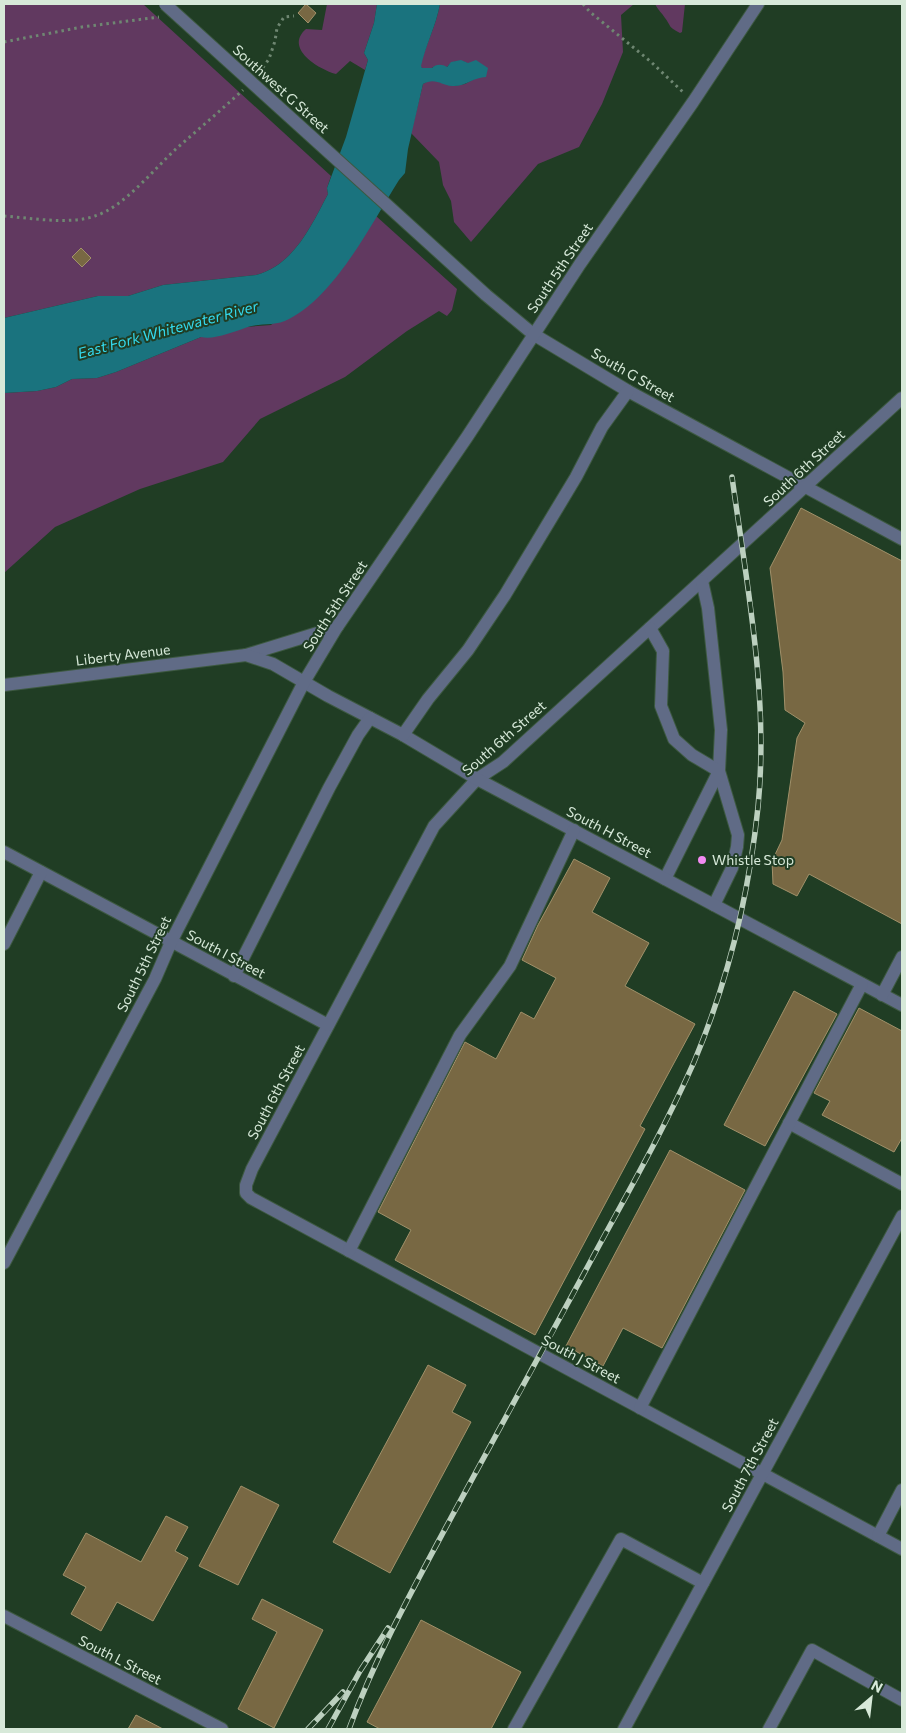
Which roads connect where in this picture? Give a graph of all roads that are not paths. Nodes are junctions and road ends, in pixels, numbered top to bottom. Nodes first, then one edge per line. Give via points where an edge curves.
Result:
1 (758, 4) edge
2 (164, 10) edge
3 (377, 196) joint
4 (533, 334) junction
5 (628, 391) junction
6 (902, 398) edge
7 (807, 486) junction
8 (902, 539) edge
9 (702, 581) junction
10 (337, 627) junction
11 (650, 628) junction
12 (246, 655) junction
13 (304, 682) junction
14 (4, 684) edge
15 (370, 718) junction
16 (403, 735) junction
17 (719, 771) junction
18 (477, 779) junction
19 (574, 830) junction
20 (4, 852) edge
21 (41, 872) junction
22 (665, 879) junction
23 (714, 905) junction
24 (171, 942) junction
25 (4, 944) edge
26 (902, 957) edge
27 (234, 976) junction
28 (862, 984) junction
29 (882, 995) junction
30 (902, 1006) edge
31 (328, 1025) junction
32 (788, 1123) junction
33 (902, 1184) edge
34 (246, 1194) joint
35 (902, 1216) edge
36 (349, 1251) junction
37 (4, 1263) edge
38 (640, 1408) junction
39 (762, 1474) junction
40 (902, 1490) edge
41 (878, 1536) junction
42 (902, 1549) edge
43 (703, 1583) junction
44 (4, 1616) edge
45 (902, 1700) edge
46 (222, 1729) edge
47 (514, 1729) edge
48 (624, 1729) edge
49 (769, 1729) edge

1 - 4 street, South 5th Street
2 - 3 street, Southwest G Street, bridge
3 - 4 street, South G Street
4 - 5 street, South G Street
4 - 10 street, South 5th Street
5 - 7 street, South G Street
5 - 16 street via 602,427 505,595
6 - 7 street, South 6th Street
7 - 8 street, South G Street
7 - 9 street, South 6th Street
9 - 11 street, South 6th Street
9 - 17 street via 708,608 721,730
10 - 12 street, Liberty Avenue
10 - 13 street, South 5th Street
11 - 17 street via 663,651 661,706 674,739 692,755
11 - 18 street, South 6th Street via 502,762
12 - 13 street, Liberty Avenue via 273,664
12 - 14 street, Liberty Avenue
13 - 15 street, South H Street
13 - 24 street, South 5th Street
15 - 16 street, South H Street
15 - 27 street via 329,788
16 - 18 street, South H Street
17 - 22 street
17 - 23 street via 738,834 732,868
18 - 19 street, South H Street
18 - 31 street, South 6th Street via 434,826
19 - 22 street, South H Street
19 - 36 street via 510,966 460,1035
20 - 21 street, South I Street
21 - 24 street, South I Street
21 - 25 street
22 - 23 street, South H Street
23 - 28 street, South H Street
24 - 27 street, South I Street
24 - 37 street, South 5th Street
26 - 29 street
27 - 31 street, South I Street
28 - 29 street, South H Street
28 - 32 street
29 - 30 street, South H Street
31 - 34 street, South 6th Street via 252,1169
32 - 33 street
32 - 38 street
34 - 36 street, South J Street
35 - 39 street, South 7th Street
36 - 38 street, South J Street
38 - 39 street, South J Street
39 - 41 street, South J Street
39 - 43 street, South 7th Street
40 - 41 street
41 - 42 street, South J Street
43 - 47 street via 621,1539
43 - 48 street, South 7th Street
44 - 46 street, South L Street
45 - 49 street via 812,1650

